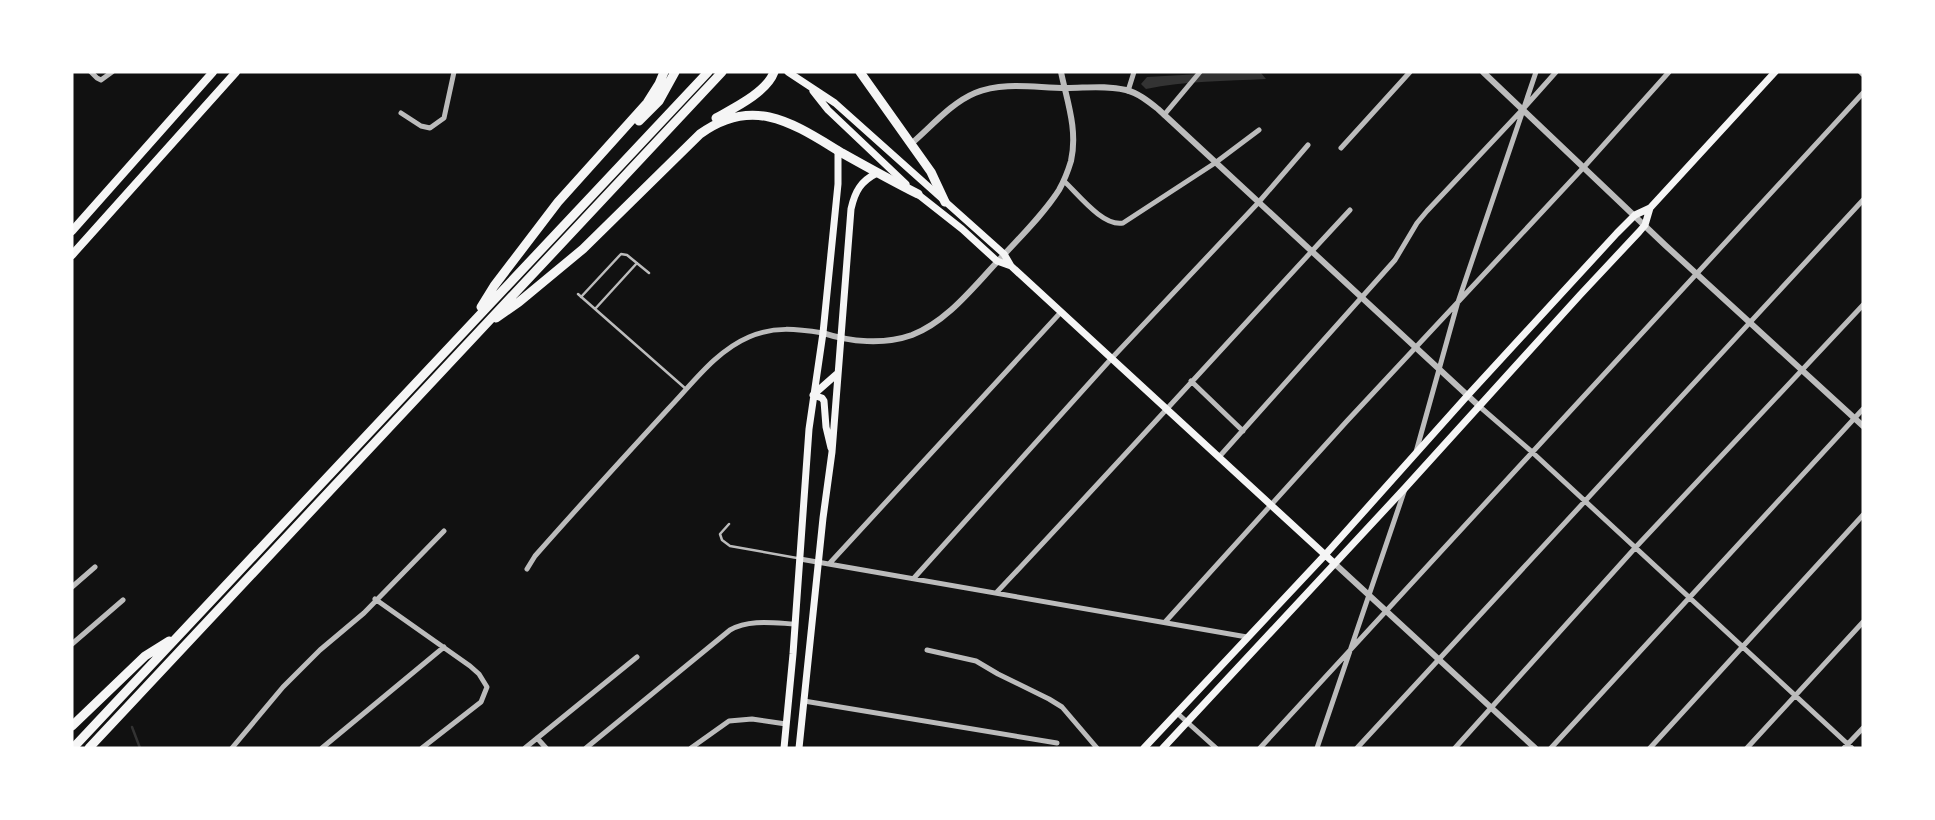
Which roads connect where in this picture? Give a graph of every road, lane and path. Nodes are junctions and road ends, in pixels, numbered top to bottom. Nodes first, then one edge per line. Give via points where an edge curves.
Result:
1 (91, 72) edge
2 (112, 72) edge
3 (213, 72) edge
4 (236, 72) edge
5 (454, 72) edge
6 (664, 72) edge
7 (675, 72) edge
8 (708, 72) edge
9 (722, 72) edge
10 (774, 72) edge
11 (788, 72) edge
12 (797, 72) edge
13 (860, 72) edge
14 (1061, 72) edge
15 (1134, 72) edge
16 (1200, 72) edge
17 (1410, 72) edge
18 (1483, 72) edge
19 (1536, 72) edge
20 (1556, 72) edge
21 (1669, 72) edge
22 (1775, 72) edge
23 (809, 86) junction
24 (1065, 88) junction
25 (1128, 90) junction
26 (1863, 93) edge
27 (1523, 109) junction
28 (401, 113) dead end
29 (1164, 115) junction
30 (1259, 130) dead end
31 (911, 144) junction
32 (1308, 145) dead end
33 (1341, 148) dead end
34 (838, 150) junction
35 (1215, 163) junction
36 (1583, 168) junction
37 (877, 173) junction
38 (1064, 181) junction
39 (918, 194) junction
40 (1863, 200) edge
41 (945, 202) junction
42 (1258, 203) junction
43 (1650, 208) junction
44 (1350, 210) dead end
45 (1635, 215) junction
46 (1645, 225) junction
47 (72, 231) edge
48 (535, 233) junction
49 (583, 249) junction
50 (1312, 251) junction
51 (1004, 254) junction
52 (72, 255) edge
53 (997, 261) junction
54 (637, 263) junction
55 (1011, 266) junction
56 (649, 273) dead end
57 (1697, 273) junction
58 (1363, 297) junction
59 (1457, 305) junction
60 (1863, 305) edge
61 (595, 309) junction
62 (1061, 312) junction
63 (477, 316) junction
64 (1750, 322) junction
65 (486, 324) junction
66 (823, 333) junction
67 (841, 339) junction
68 (1416, 347) junction
69 (1111, 359) junction
70 (1440, 369) junction
71 (1802, 370) junction
72 (838, 373) junction
73 (1191, 381) junction
74 (687, 390) junction
75 (813, 395) junction
76 (1468, 395) junction
77 (1479, 406) junction
78 (1166, 408) junction
79 (1863, 409) edge
80 (1855, 418) junction
81 (1863, 426) edge
82 (1243, 431) junction
83 (832, 452) junction
84 (1416, 452) junction
85 (1532, 452) junction
86 (1219, 457) junction
87 (1405, 488) junction
88 (1584, 502) junction
89 (1271, 505) junction
90 (1863, 515) edge
91 (729, 524) dead end
92 (444, 531) dead end
93 (1635, 548) junction
94 (1325, 555) junction
95 (800, 559) junction
96 (819, 562) junction
97 (1334, 563) junction
98 (829, 564) junction
99 (95, 567) dead end
100 (527, 569) dead end
101 (914, 578) junction
102 (72, 587) edge
103 (997, 592) junction
104 (1369, 595) junction
105 (1688, 598) junction
106 (375, 599) junction
107 (123, 600) dead end
108 (1387, 612) junction
109 (1166, 621) junction
110 (1863, 622) edge
111 (795, 624) junction
112 (179, 634) junction
113 (1247, 636) junction
114 (72, 645) edge
115 (444, 647) junction
116 (1743, 648) junction
117 (927, 650) dead end
118 (1350, 652) junction
119 (638, 657) dead end
120 (1440, 660) junction
121 (1795, 695) junction
122 (804, 701) junction
123 (1491, 708) junction
124 (1177, 713) junction
125 (1187, 722) junction
126 (786, 723) junction
127 (72, 726) edge
128 (1863, 728) edge
129 (537, 738) junction
130 (1057, 743) dead end
131 (1848, 747) edge
132 (73, 748) edge
133 (89, 748) edge
134 (232, 748) edge
135 (322, 748) edge
136 (422, 748) edge
137 (525, 748) edge
138 (546, 748) edge
139 (586, 748) edge
140 (691, 748) edge
141 (784, 748) edge
142 (799, 748) edge
143 (1097, 748) edge
144 (1144, 748) edge
145 (1163, 748) edge
146 (1216, 748) edge
147 (1261, 748) edge
148 (1317, 748) edge
149 (1357, 748) edge
150 (1455, 748) edge
151 (1535, 748) edge
152 (1551, 748) edge
153 (1650, 748) edge
154 (1747, 748) edge

1 - 2 street via 101,80
3 - 47 main road
4 - 52 main road
5 - 28 street via 440,123 421,126
6 - 48 highway via 647,103
7 - 48 highway via 659,101
8 - 63 highway
9 - 65 highway
10 - 49 highway via 750,98 691,136
11 - 23 main road
12 - 23 main road
13 - 31 highway
14 - 24 street
15 - 25 street
16 - 29 street
17 - 33 street
18 - 27 street
19 - 27 street
20 - 27 street
21 - 36 street
22 - 43 main road
23 - 39 main road via 844,127
23 - 41 main road via 835,103
24 - 25 street
24 - 31 street via 1006,86 974,94 957,103
24 - 38 street via 1074,138
25 - 29 street
26 - 57 street
27 - 36 street
27 - 58 street via 1427,211
27 - 59 street
29 - 35 street
30 - 35 street
31 - 41 highway
32 - 42 street
34 - 37 highway
34 - 49 highway via 786,121 751,114 727,119 700,134
34 - 66 main road
35 - 38 street via 1119,224 1109,223
35 - 42 street
36 - 45 street
36 - 59 street
37 - 39 highway
37 - 67 main road via 861,184 850,209
38 - 51 street
39 - 53 main road
40 - 64 street
41 - 51 main road
42 - 50 street
42 - 69 street
43 - 45 main road
43 - 46 main road
44 - 50 street
45 - 46 street
45 - 76 main road
46 - 57 street
46 - 77 main road
48 - 63 highway
49 - 65 highway
50 - 58 street
50 - 73 street
51 - 53 street
51 - 55 main road
53 - 55 main road
53 - 67 street via 961,300 927,327 888,340
54 - 56 lane
54 - 61 lane
54 - 61 lane via 624,253 619,255 580,295
55 - 62 main road
57 - 64 street
57 - 85 street
58 - 68 street
58 - 82 street
59 - 68 street
59 - 70 street
60 - 71 street
61 - 74 lane
62 - 69 main road
62 - 98 street
63 - 112 highway
64 - 71 street
64 - 88 street
65 - 133 highway
66 - 67 street
66 - 74 street via 794,328 747,337 710,364
66 - 75 main road
67 - 72 main road
68 - 70 street
68 - 89 street
69 - 78 main road
69 - 101 street
70 - 76 street
70 - 84 street
71 - 80 street
71 - 93 street
72 - 75 main road
72 - 83 main road
73 - 78 street
73 - 82 street
74 - 100 street
75 - 83 main road via 825,404
75 - 95 main road
76 - 77 street
76 - 84 main road
77 - 85 street
77 - 87 main road
78 - 86 main road
78 - 103 street
79 - 80 street
80 - 81 street
80 - 105 street
82 - 86 street
83 - 96 main road
84 - 94 main road
85 - 88 street
85 - 108 street
86 - 89 main road
87 - 97 main road
87 - 104 street
88 - 93 street
88 - 120 street
89 - 94 main road
89 - 109 street
90 - 116 street
91 - 95 lane via 720,534 730,546
92 - 106 street
93 - 105 street
93 - 123 street
94 - 97 main road
94 - 113 main road
95 - 96 street
95 - 111 main road
96 - 98 street
96 - 122 main road
97 - 104 street
97 - 125 main road
98 - 101 street
99 - 102 street
101 - 103 street
103 - 109 street
104 - 108 street
104 - 118 street
105 - 116 street
105 - 152 street
106 - 115 street
106 - 134 street via 283,687
107 - 114 street
108 - 118 street
108 - 120 street
109 - 113 street
110 - 121 street
111 - 126 main road
111 - 139 street via 748,624 730,630
112 - 127 highway via 145,656
112 - 132 highway
113 - 124 main road
115 - 135 street
115 - 136 street via 479,674 487,687 481,702
116 - 121 street
116 - 153 street
117 - 143 street via 976,661 1049,699
118 - 147 street
118 - 148 street
119 - 129 street
120 - 123 street
120 - 149 street
121 - 131 street
121 - 154 street
122 - 130 street
122 - 142 main road
123 - 150 street
123 - 151 street
124 - 125 street
124 - 144 main road
125 - 145 main road
125 - 146 street
126 - 140 street via 729,721
126 - 141 main road
128 - 131 street
129 - 137 street
129 - 138 street

